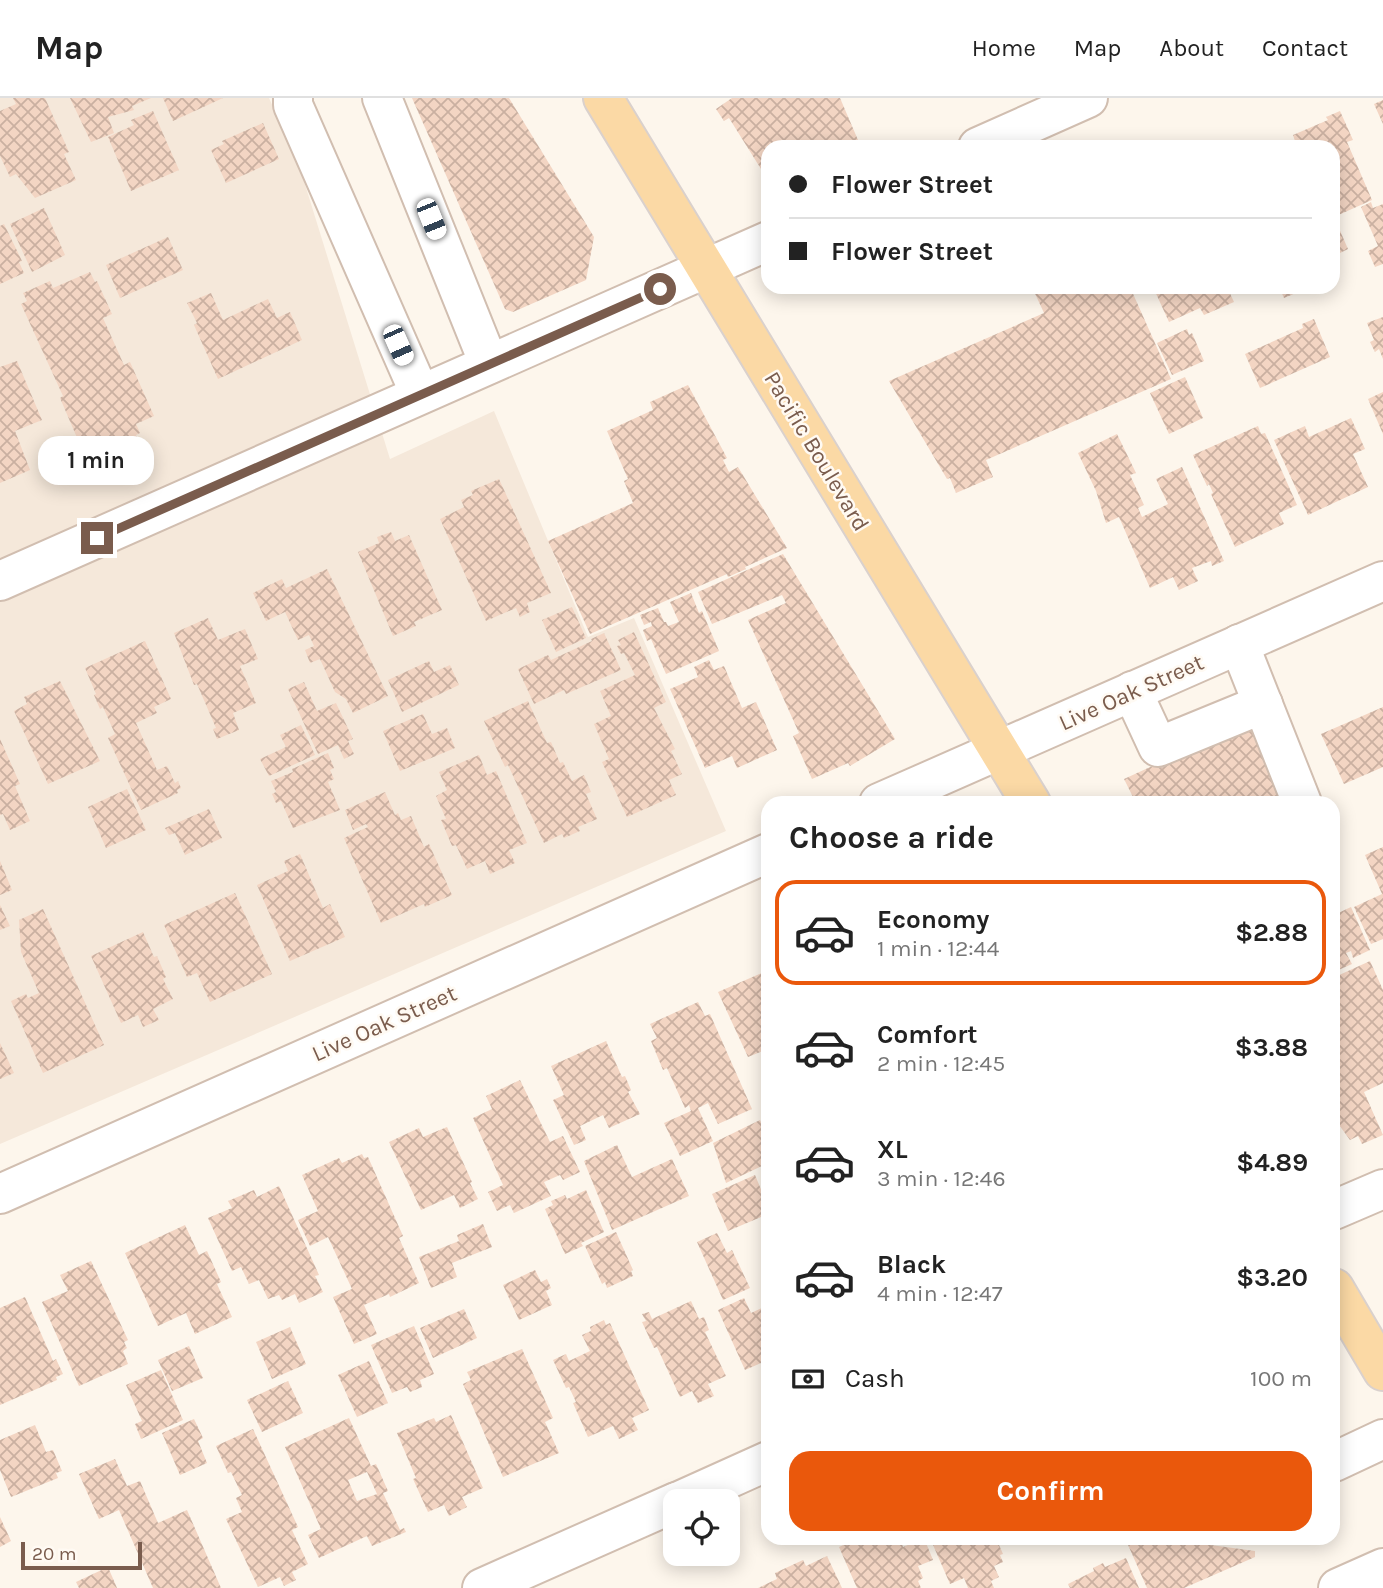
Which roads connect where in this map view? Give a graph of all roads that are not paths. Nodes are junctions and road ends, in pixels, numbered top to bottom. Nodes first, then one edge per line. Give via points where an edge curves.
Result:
1 (293, 98) edge
2 (382, 98) edge
3 (604, 98) edge
4 (1088, 98) edge
5 (994, 140) edge
6 (761, 244) edge
7 (706, 268) junction
8 (489, 364) junction
9 (421, 394) junction
10 (0, 581) edge
11 (1383, 581) edge
12 (1239, 644) junction
13 (1132, 691) junction
14 (1263, 704) junction
15 (998, 750) junction
16 (895, 796) edge
17 (1027, 796) edge
18 (1299, 796) edge
19 (761, 856) edge
20 (1383, 1189) edge
21 (0, 1194) edge
22 (1340, 1207) edge
23 (1340, 1297) edge
24 (1383, 1371) edge
25 (1383, 1439) edge
26 (1340, 1459) edge
27 (761, 1464) edge
28 (705, 1489) edge
29 (663, 1508) edge
30 (1383, 1569) edge
31 (482, 1588) edge
32 (1338, 1588) edge

1 - 9 street
2 - 8 street
3 - 7 main road, Pacific Boulevard
4 - 5 street
6 - 7 street
7 - 8 street
7 - 15 main road, Pacific Boulevard
8 - 9 street
9 - 10 street
11 - 12 street, Live Oak Street
12 - 13 street, Live Oak Street
12 - 14 street
13 - 14 street via 1158,747
13 - 15 street, Live Oak Street
14 - 18 street
15 - 16 street, Live Oak Street
15 - 17 main road, Pacific Boulevard
19 - 21 street, Live Oak Street
20 - 22 street
23 - 24 main road
25 - 26 street
27 - 28 street
29 - 31 street
30 - 32 street

